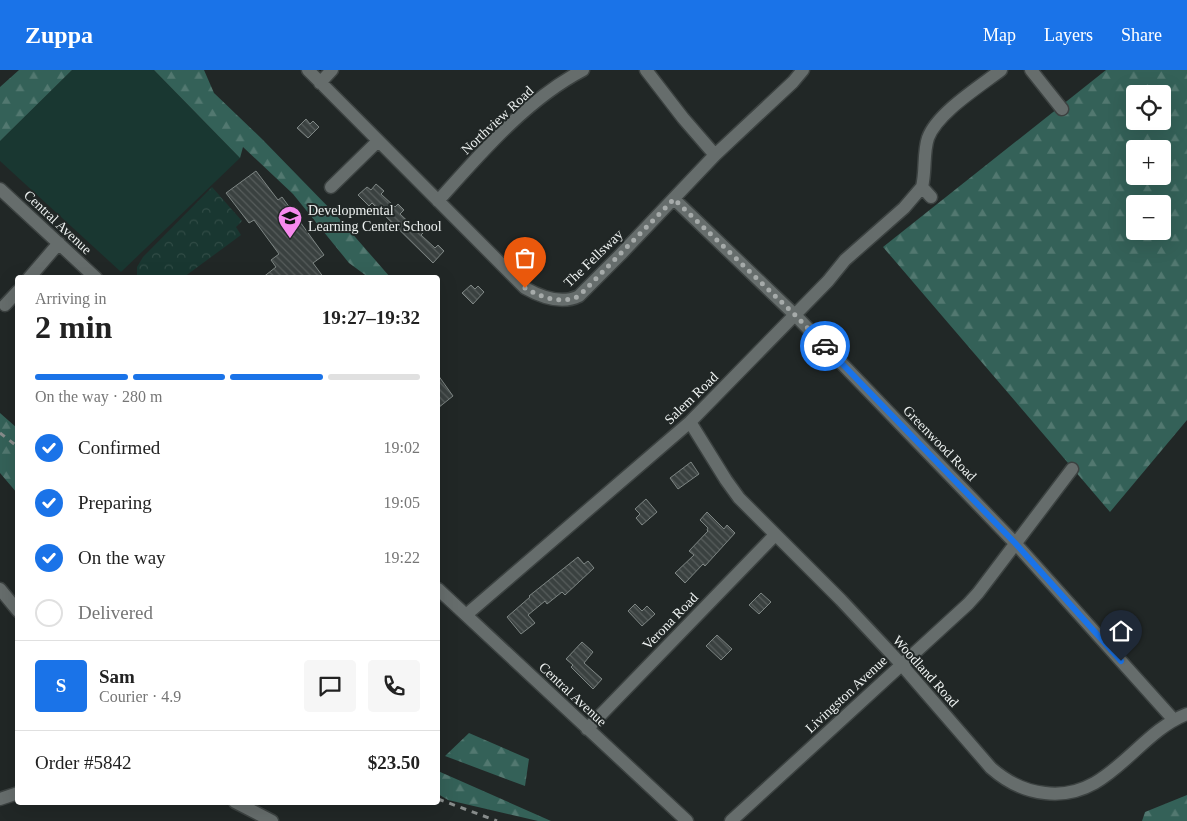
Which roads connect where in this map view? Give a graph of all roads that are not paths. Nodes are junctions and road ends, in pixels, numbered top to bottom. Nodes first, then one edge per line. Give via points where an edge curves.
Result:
1 (308, 70) edge
2 (332, 70) edge
3 (583, 70) edge
4 (646, 70) edge
5 (803, 70) edge
6 (1001, 70) edge
7 (1031, 70) edge
8 (320, 83) junction
9 (1062, 109) dead end
10 (378, 141) junction
11 (715, 155) junction
12 (331, 187) dead end
13 (922, 187) junction
14 (0, 189) edge
15 (931, 197) dead end
16 (674, 199) junction
17 (438, 201) junction
18 (59, 244) junction
19 (32, 275) edge
20 (93, 275) edge
21 (15, 294) edge
22 (5, 305) dead end
23 (795, 315) junction
24 (690, 422) junction
25 (1072, 469) dead end
26 (775, 535) junction
27 (1015, 543) junction
28 (0, 589) edge
29 (440, 591) edge
30 (15, 607) edge
31 (466, 615) junction
32 (901, 664) junction
33 (1187, 714) edge
34 (1174, 719) junction
35 (587, 728) junction
36 (15, 794) edge
37 (0, 799) edge
38 (241, 805) edge
39 (272, 821) edge
40 (687, 821) edge
41 (731, 821) edge

1 - 8 street, The Fellsway
2 - 8 street
3 - 17 street, Northview Road via 548,93 503,132
4 - 11 street
5 - 11 street, The Fellsway
6 - 13 street via 940,118 928,138
7 - 9 street
8 - 10 street, The Fellsway
10 - 12 street
10 - 17 street, The Fellsway
11 - 16 street, The Fellsway
13 - 15 street
13 - 23 street, Salem Road via 904,208 845,260
14 - 18 street, Central Avenue
16 - 17 street, The Fellsway via 579,296 570,300 548,298 525,288
16 - 23 street, Greenwood Road
18 - 19 street
18 - 20 street, Central Avenue
21 - 22 street
23 - 24 street, Salem Road
23 - 27 street, Greenwood Road
24 - 26 street, Woodland Road via 739,498
24 - 31 street, Salem Road
25 - 27 street, Livingston Avenue
26 - 32 street, Woodland Road
26 - 35 street, Verona Road
27 - 32 street, Livingston Avenue via 968,604
27 - 34 street, Greenwood Road
28 - 30 street
29 - 31 street, Central Avenue
31 - 35 street, Central Avenue
32 - 34 street, Woodland Road via 991,768 1013,784 1040,793 1068,793 1094,784
32 - 41 street, Livingston Avenue
33 - 34 street, Woodland Road
35 - 40 street, Central Avenue
36 - 37 street
38 - 39 street

